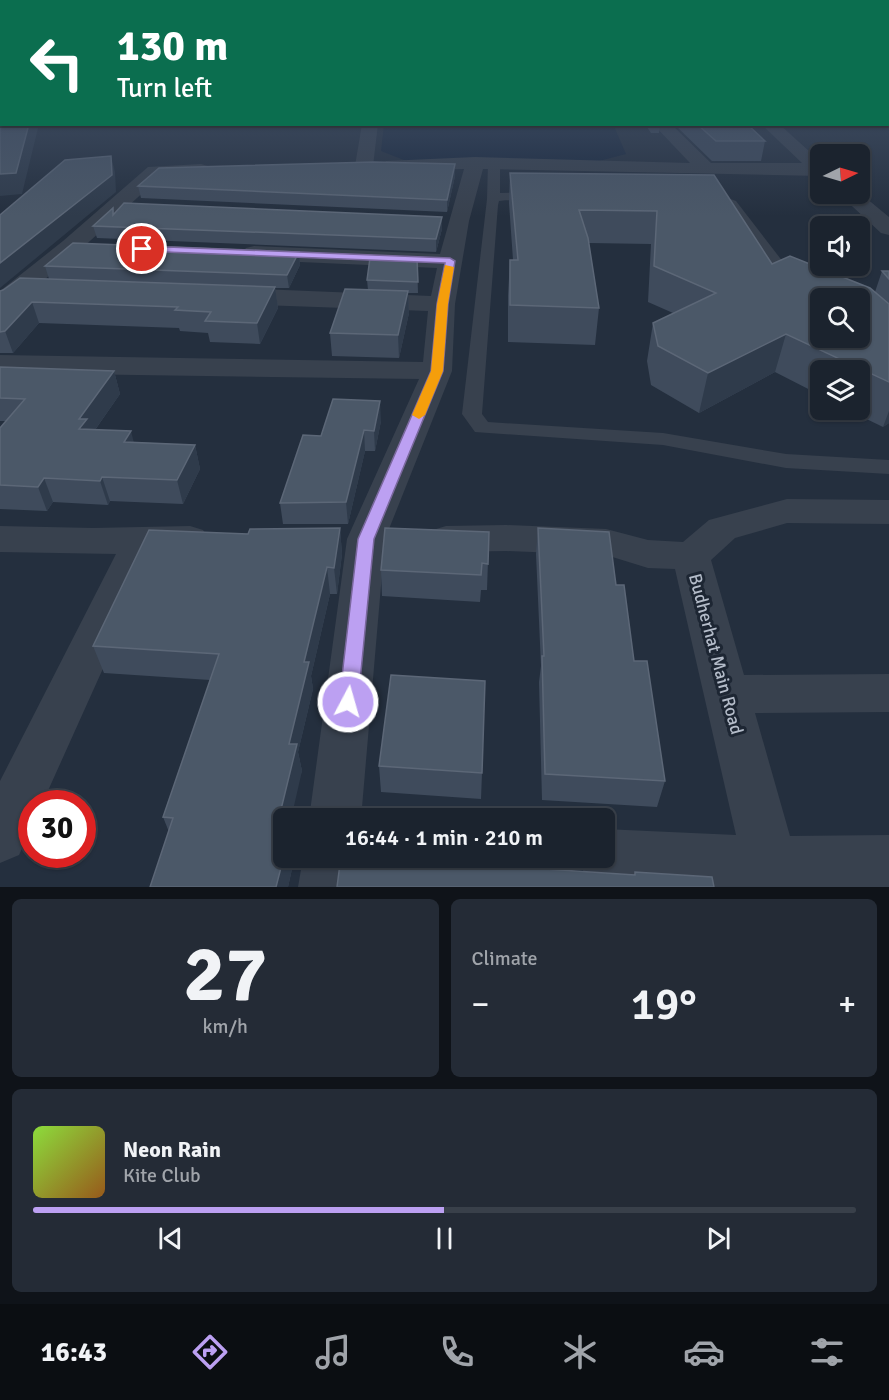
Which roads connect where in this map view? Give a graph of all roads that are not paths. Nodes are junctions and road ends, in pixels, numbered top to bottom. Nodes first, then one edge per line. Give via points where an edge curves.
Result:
1 (369, 133) edge
2 (668, 133) edge
3 (780, 133) edge
4 (800, 133) edge
5 (813, 144) edge
6 (810, 160) edge
7 (485, 163) junction
8 (341, 166) edge
9 (364, 166) junction
10 (225, 169) edge
11 (810, 171) edge
12 (712, 188) junction
13 (870, 191) edge
14 (550, 196) edge
15 (493, 199) junction
16 (861, 204) edge
17 (115, 205) junction
18 (150, 207) edge
19 (889, 207) edge
20 (889, 228) edge
21 (71, 246) junction
22 (107, 248) edge
23 (237, 253) edge
24 (450, 261) junction
25 (21, 288) junction
26 (57, 290) edge
27 (208, 295) edge
28 (810, 295) edge
29 (0, 304) edge
30 (442, 304) junction
31 (0, 364) edge
32 (437, 371) junction
33 (889, 467) edge
34 (889, 512) edge
35 (0, 539) edge
36 (230, 539) edge
37 (377, 539) junction
38 (142, 540) junction
39 (691, 556) junction
40 (889, 693) edge
41 (726, 694) junction
42 (337, 808) edge
43 (0, 837) edge
44 (615, 857) edge
45 (889, 862) edge
46 (329, 868) edge
47 (773, 876) edge
48 (326, 887) edge

1 - 9 street
2 - 12 street
3 - 6 street
4 - 5 street
7 - 9 street
7 - 12 street
7 - 15 lane
7 - 24 street via 446,220
8 - 9 street
10 - 17 street via 155,171
11 - 12 street
12 - 28 lane via 731,204 794,287
13 - 19 street
14 - 15 lane
15 - 33 lane via 472,414 482,428 663,439 786,461
16 - 20 street
17 - 18 street
17 - 21 street
21 - 22 street
21 - 25 street
23 - 24 street
24 - 30 street
25 - 26 street
25 - 29 street
27 - 30 street
30 - 32 street
31 - 32 street
32 - 37 street
34 - 39 street, Budherhat Main Road via 787,511 722,529
35 - 38 street
36 - 38 street
37 - 39 street via 606,542 648,554
37 - 42 street
38 - 43 street
39 - 41 street, Budherhat Main Road
40 - 41 street
41 - 47 street, Budherhat Main Road
44 - 47 street
45 - 47 street
46 - 48 street

